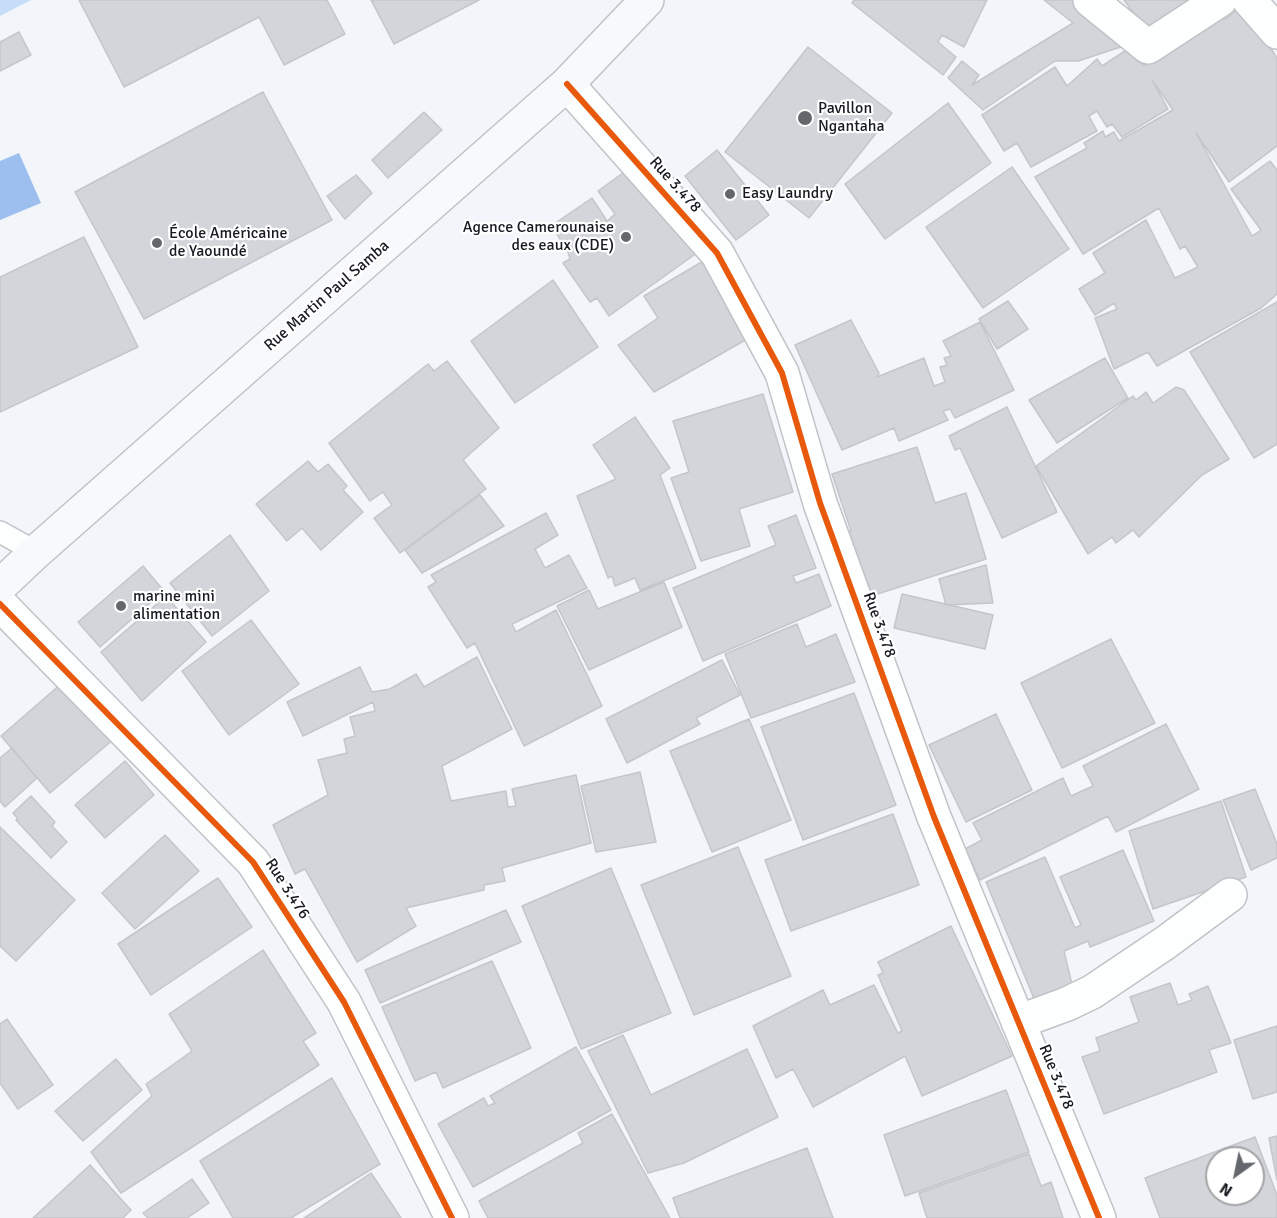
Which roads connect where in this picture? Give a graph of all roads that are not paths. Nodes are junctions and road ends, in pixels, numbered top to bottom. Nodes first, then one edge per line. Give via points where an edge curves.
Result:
1 (648, 0) edge
2 (1090, 0) edge
3 (1220, 0) edge
4 (1249, 0) edge
5 (1277, 32) edge
6 (567, 84) junction
7 (0, 532) edge
8 (36, 552) junction
9 (0, 586) edge
10 (0, 604) edge
11 (1230, 895) dead end
12 (1018, 1022) junction
13 (452, 1218) edge
14 (1099, 1218) edge

1 - 6 main road, Rue Martin Paul Samba
2 - 3 street via 1148,47
4 - 5 street
6 - 8 main road, Rue Martin Paul Samba
6 - 12 street, Rue 3.478 via 717,253 782,373 820,502 930,806
7 - 8 lane
8 - 9 main road, Rue Martin Paul Samba
10 - 13 street, Rue 3.476 via 253,862 344,1002
11 - 12 street via 1092,992
12 - 14 street, Rue 3.478

